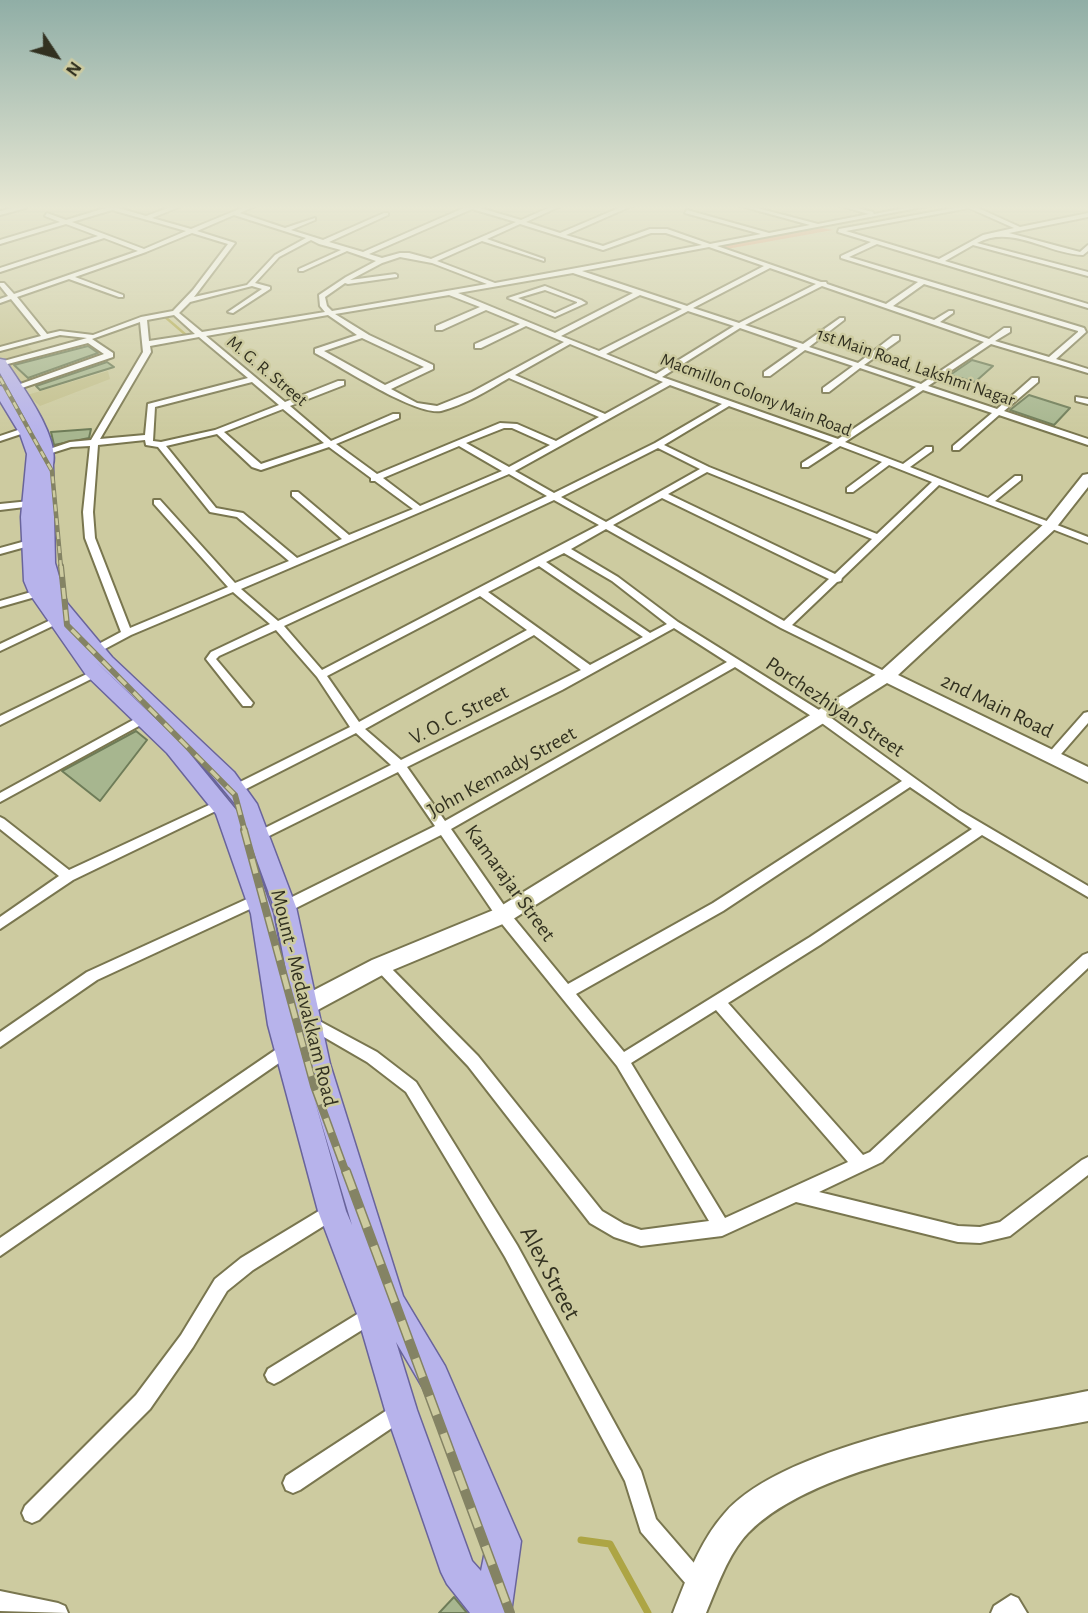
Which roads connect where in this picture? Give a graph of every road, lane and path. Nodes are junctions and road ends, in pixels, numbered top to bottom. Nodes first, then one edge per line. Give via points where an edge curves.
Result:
1 (65, 280) edge
2 (78, 280) edge
3 (201, 280) edge
4 (254, 280) edge
5 (347, 280) edge
6 (361, 280) edge
7 (481, 280) edge
8 (522, 280) edge
9 (553, 280) edge
10 (602, 280) edge
11 (742, 280) edge
12 (813, 280) edge
13 (917, 280) edge
14 (1006, 280) edge
15 (344, 282) junction
16 (923, 282) junction
17 (2, 284) dead end
18 (251, 284) junction
19 (824, 284) junction
20 (495, 285) junction
21 (512, 287) junction
22 (640, 292) junction
23 (450, 293) junction
24 (523, 293) junction
25 (121, 296) dead end
26 (461, 296) junction
27 (14, 298) junction
28 (189, 300) junction
29 (0, 301) edge
30 (888, 306) junction
31 (1088, 306) edge
32 (487, 307) junction
33 (689, 307) junction
34 (231, 312) dead end
35 (951, 312) dead end
36 (175, 313) junction
37 (328, 314) junction
38 (143, 318) junction
39 (842, 319) dead end
40 (338, 321) junction
41 (525, 324) junction
42 (936, 324) junction
43 (741, 325) junction
44 (439, 328) dead end
45 (1007, 330) dead end
46 (926, 332) dead end
47 (961, 332) junction
48 (363, 335) junction
49 (198, 336) junction
50 (555, 336) junction
51 (46, 337) junction
52 (896, 338) dead end
53 (949, 339) dead end
54 (569, 342) junction
55 (991, 342) junction
56 (146, 345) junction
57 (478, 346) dead end
58 (803, 346) junction
59 (601, 353) junction
60 (1050, 360) junction
61 (860, 364) junction
62 (3, 371) edge
63 (1088, 372) edge
64 (767, 374) dead end
65 (510, 376) junction
66 (659, 376) junction
67 (251, 380) junction
68 (1035, 380) dead end
69 (668, 382) junction
70 (341, 383) dead end
71 (922, 386) junction
72 (386, 388) junction
73 (826, 390) dead end
74 (729, 403) junction
75 (285, 407) junction
76 (996, 411) junction
77 (396, 415) dead end
78 (605, 417) junction
79 (24, 429) junction
80 (218, 431) junction
81 (148, 436) junction
82 (0, 439) edge
83 (94, 442) junction
84 (838, 442) junction
85 (1088, 442) edge
86 (330, 443) junction
87 (459, 443) junction
88 (556, 444) junction
89 (161, 445) junction
90 (658, 445) junction
91 (929, 449) dead end
92 (956, 449) dead end
93 (41, 454) junction
94 (887, 462) junction
95 (805, 465) dead end
96 (903, 468) junction
97 (706, 469) junction
98 (506, 472) junction
99 (1018, 478) dead end
100 (1088, 478) edge
101 (374, 479) junction
102 (937, 482) junction
103 (850, 490) dead end
104 (295, 494) dead end
105 (663, 495) junction
106 (553, 497) junction
107 (157, 502) dead end
108 (988, 502) junction
109 (30, 504) junction
110 (0, 507) edge
111 (419, 509) junction
112 (606, 526) junction
113 (1051, 526) junction
114 (876, 537) junction
115 (349, 540) junction
116 (1088, 540) edge
117 (33, 542) junction
118 (564, 550) junction
119 (0, 551) edge
120 (296, 562) junction
121 (540, 562) junction
122 (838, 579) junction
123 (234, 588) junction
124 (481, 592) junction
125 (38, 593) junction
126 (0, 604) edge
127 (57, 620) junction
128 (674, 624) junction
129 (785, 625) junction
130 (278, 626) junction
131 (535, 630) junction
132 (127, 633) junction
133 (650, 637) junction
134 (0, 648) edge
135 (93, 661) junction
136 (734, 663) junction
137 (589, 670) junction
138 (321, 675) junction
139 (886, 676) junction
140 (247, 703) dead end
141 (1088, 716) edge
142 (144, 718) junction
143 (822, 718) junction
144 (0, 721) edge
145 (357, 728) junction
146 (1051, 758) junction
147 (401, 766) junction
148 (1088, 775) edge
149 (910, 781) junction
150 (230, 796) junction
151 (0, 798) edge
152 (0, 822) edge
153 (443, 828) junction
154 (981, 829) junction
155 (259, 836) junction
156 (68, 876) junction
157 (1088, 892) edge
158 (258, 899) junction
159 (285, 907) junction
160 (503, 915) junction
161 (0, 924) edge
162 (1088, 959) edge
163 (380, 966) junction
164 (567, 992) junction
165 (718, 1002) junction
166 (308, 1014) junction
167 (280, 1020) junction
168 (0, 1040) edge
169 (287, 1049) junction
170 (622, 1061) junction
171 (861, 1164) junction
172 (1088, 1165) edge
173 (796, 1194) junction
174 (332, 1211) junction
175 (722, 1228) junction
176 (0, 1248) edge
177 (372, 1314) junction
178 (274, 1375) dead end
179 (1088, 1406) edge
180 (401, 1409) junction
181 (293, 1483) dead end
182 (32, 1513) dead end
183 (695, 1600) edge
184 (0, 1601) edge
185 (493, 1611) edge
186 (58, 1613) edge
187 (1001, 1613) edge
188 (1017, 1613) edge

1 - 27 street
2 - 25 street
3 - 28 street
4 - 18 street
5 - 15 street
6 - 15 street
7 - 20 street
8 - 20 street
9 - 21 street
10 - 22 street, 1st Main Road, Lakshmi Nagar
11 - 33 street
12 - 19 street
13 - 16 street
14 - 31 street
15 - 37 street via 321,296
16 - 30 street
16 - 60 street via 1082,331
17 - 27 street
18 - 28 street
18 - 34 street via 268,288
19 - 30 street
19 - 43 street
20 - 23 street
21 - 24 street
21 - 26 street
22 - 33 street, 1st Main Road, Lakshmi Nagar
22 - 50 street
23 - 26 street, Macmillon Colony Main Road
23 - 37 street
24 - 24 street via 545,288 583,303 555,315 511,298
26 - 32 street, Macmillon Colony Main Road
26 - 40 street
27 - 29 street
27 - 51 street
28 - 36 street
30 - 42 street
32 - 41 street, Macmillon Colony Main Road
32 - 44 street
33 - 43 street, 1st Main Road, Lakshmi Nagar
33 - 59 street
35 - 42 street
36 - 38 street
36 - 49 street, M. G. R. Street
37 - 40 street
37 - 49 street
38 - 51 street via 94,337 67,333
38 - 56 street
39 - 58 street
40 - 48 street
41 - 50 street, Macmillon Colony Main Road
41 - 57 street
42 - 46 street
42 - 47 street
43 - 58 street, 1st Main Road, Lakshmi Nagar
43 - 66 street
45 - 55 street
47 - 53 street
47 - 55 street
48 - 72 street via 430,367
48 - 72 street via 318,351
49 - 56 street
49 - 67 street, M. G. R. Street
50 - 54 street, Macmillon Colony Main Road
51 - 62 street
52 - 61 street
54 - 59 street, Macmillon Colony Main Road
54 - 65 street
55 - 60 street
55 - 71 street
56 - 83 street via 147,352
58 - 61 street, 1st Main Road, Lakshmi Nagar
58 - 64 street
59 - 66 street, Macmillon Colony Main Road
60 - 63 street
61 - 71 street, 1st Main Road, Lakshmi Nagar
61 - 73 street
62 - 62 street via 110,355 89,340
62 - 79 main road, Mount - Medavakkam Road
62 - 93 main road
65 - 72 street via 434,410
65 - 78 street
66 - 69 street, Macmillon Colony Main Road
67 - 75 street, M. G. R. Street
67 - 81 street via 151,406
68 - 76 street
69 - 74 street, Macmillon Colony Main Road
69 - 78 street
70 - 75 street
71 - 76 street, 1st Main Road, Lakshmi Nagar
71 - 84 street
74 - 84 street, Macmillon Colony Main Road
74 - 90 street
75 - 80 street
75 - 86 street, M. G. R. Street
76 - 85 street, 1st Main Road, Lakshmi Nagar
76 - 92 street
77 - 86 street
78 - 88 street
79 - 82 street
79 - 93 main road, Mount - Medavakkam Road
80 - 86 street via 259,467
80 - 89 street
81 - 83 street
81 - 89 street via 149,443
83 - 93 street
83 - 132 street via 89,531
84 - 94 street, Macmillon Colony Main Road
84 - 95 street
86 - 101 street, M. G. R. Street
87 - 88 street via 508,425
87 - 98 street
87 - 101 street
88 - 98 street
89 - 120 street via 213,510 240,515
90 - 97 street
90 - 106 street
91 - 96 street
93 - 109 main road, Mount - Medavakkam Road
93 - 135 main road, Mount - Medavakkam Road via 46,465 48,578
94 - 96 street, Macmillon Colony Main Road
94 - 103 street
96 - 102 street, Macmillon Colony Main Road
97 - 105 street
97 - 114 street
98 - 106 street
98 - 111 street
99 - 108 street
100 - 113 street
101 - 111 street, M. G. R. Street
102 - 108 street, Macmillon Colony Main Road
102 - 114 street
104 - 115 street
105 - 112 street
105 - 122 street
106 - 112 street
106 - 130 street
107 - 123 street, Kamarajar Street
108 - 113 street, Macmillon Colony Main Road
109 - 110 street
109 - 117 main road, Mount - Medavakkam Road
111 - 115 street
112 - 118 street
112 - 129 street
113 - 116 street, Macmillon Colony Main Road
113 - 139 street
114 - 122 street
115 - 120 street
117 - 119 street
117 - 125 main road, Mount - Medavakkam Road via 32,580
118 - 121 street
118 - 128 street, Porchezhiyan Street via 615,579
120 - 123 street
121 - 124 street
121 - 133 street
122 - 129 street
123 - 130 street, Kamarajar Street
123 - 132 street
124 - 131 street
124 - 138 street
125 - 126 street
125 - 127 main road, Mount - Medavakkam Road
127 - 134 street
127 - 135 main road, Mount - Medavakkam Road
128 - 133 street, V. O. C. Street
128 - 136 street, Porchezhiyan Street
129 - 139 street
130 - 138 street, Kamarajar Street
130 - 140 street via 211,659
131 - 137 street
131 - 145 street
132 - 135 street
133 - 137 street, V. O. C. Street
135 - 142 main road, Mount - Medavakkam Road
135 - 144 street
135 - 150 main road, Mount - Medavakkam Road via 192,739
136 - 143 street, Porchezhiyan Street
136 - 153 street, John Kennady Street
137 - 147 street, V. O. C. Street
138 - 145 street, Kamarajar Street
139 - 143 street
139 - 146 street, 2nd Main Road
141 - 146 street
142 - 150 main road, Mount - Medavakkam Road
142 - 151 street
143 - 149 street, Porchezhiyan Street
143 - 160 street
145 - 147 street, Kamarajar Street
145 - 150 street
146 - 148 street, 2nd Main Road
147 - 153 street, Kamarajar Street
147 - 155 street, V. O. C. Street
149 - 154 street, Porchezhiyan Street
149 - 164 street via 718,907
150 - 155 main road, Mount - Medavakkam Road
150 - 156 street
150 - 158 main road, Mount - Medavakkam Road
152 - 156 street
153 - 159 street, John Kennady Street
153 - 160 street, Kamarajar Street
154 - 157 street, Porchezhiyan Street
154 - 165 street
155 - 159 main road, Mount - Medavakkam Road
156 - 161 street
158 - 167 main road, Mount - Medavakkam Road
158 - 168 street via 92,976
159 - 166 main road, Mount - Medavakkam Road
160 - 163 street
160 - 164 street, Kamarajar Street
162 - 171 street via 876,1157
163 - 166 street
163 - 175 street via 473,1060 596,1217 641,1238
164 - 170 street, Kamarajar Street
165 - 170 street
165 - 171 street
166 - 167 street
166 - 183 street, Alex Street via 411,1087 511,1251 634,1478 648,1525
166 - 185 main road, Mount - Medavakkam Road via 317,1064 390,1303 434,1377 505,1541
167 - 169 main road, Mount - Medavakkam Road
169 - 174 main road, Mount - Medavakkam Road
169 - 176 street
170 - 175 street, Kamarajar Street
171 - 173 street
172 - 173 street via 1004,1230 980,1235 958,1234
173 - 175 street
174 - 177 main road, Mount - Medavakkam Road
174 - 182 street via 221,1285 143,1402
177 - 178 street
177 - 180 main road, Mount - Medavakkam Road
179 - 183 street via 878,1452 791,1485 737,1521 717,1551
180 - 181 street
180 - 185 main road, Mount - Medavakkam Road via 459,1572
184 - 186 street
187 - 188 street via 1011,1605

